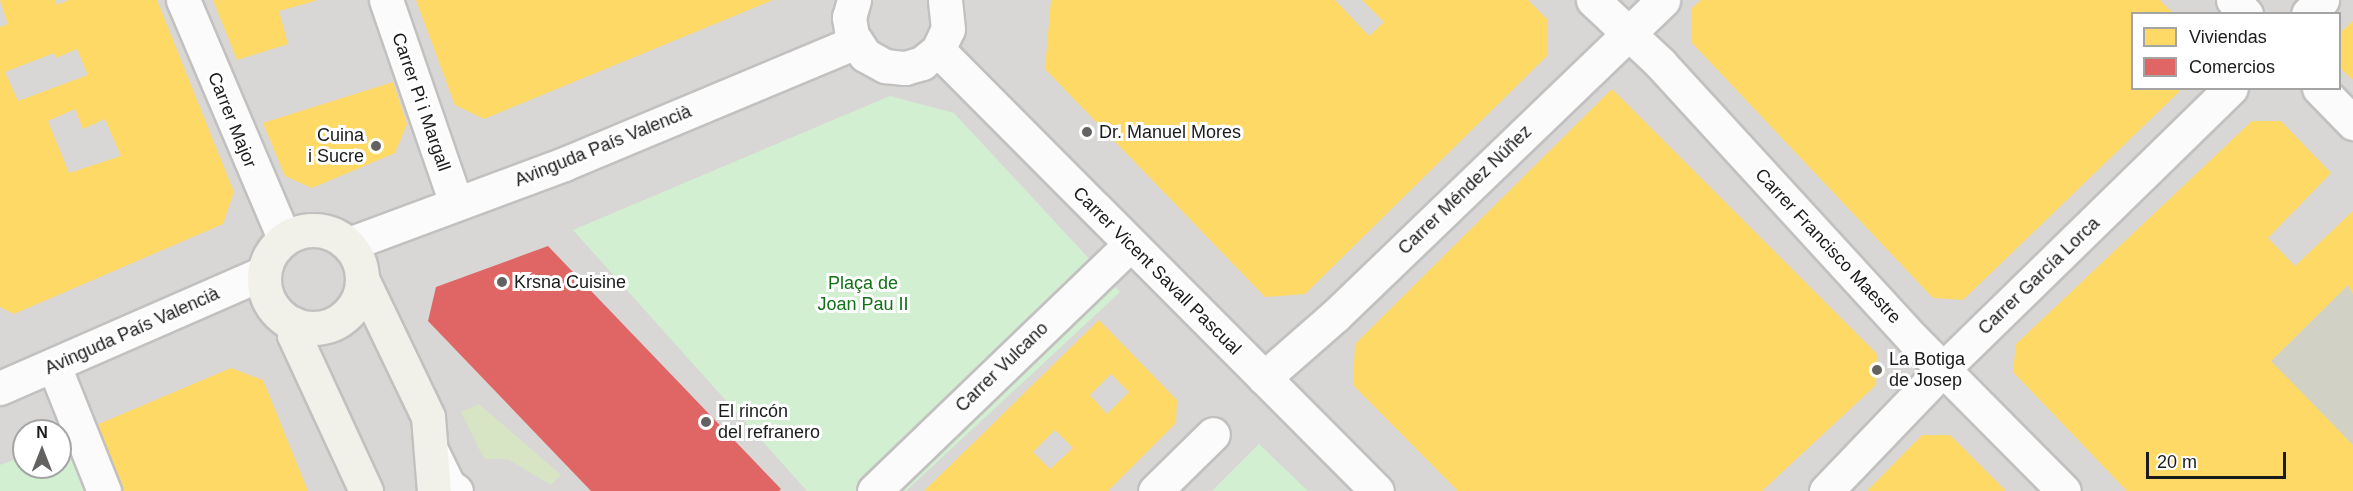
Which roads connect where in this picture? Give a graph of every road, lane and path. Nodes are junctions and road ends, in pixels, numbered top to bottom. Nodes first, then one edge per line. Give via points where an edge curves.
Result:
1 (183, 0) edge
2 (386, 0) edge
3 (854, 0) edge
4 (945, 0) edge
5 (1593, 0) edge
6 (1663, 0) edge
7 (2233, 0) edge
8 (2322, 0) edge
9 (2244, 12) edge
10 (2310, 12) edge
11 (1628, 33) junction
12 (855, 42) junction
13 (938, 50) junction
14 (2229, 90) edge
15 (2321, 90) edge
16 (2353, 123) edge
17 (456, 203) junction
18 (284, 238) junction
19 (349, 244) junction
20 (1131, 244) junction
21 (263, 273) junction
22 (362, 279) junction
23 (294, 324) junction
24 (54, 366) junction
25 (1943, 369) junction
26 (1264, 378) junction
27 (0, 388) edge
28 (1213, 434) dead end
29 (433, 454) junction
30 (104, 491) edge
31 (366, 491) edge
32 (434, 491) edge
33 (456, 491) edge
34 (874, 491) edge
35 (1155, 491) edge
36 (1377, 491) edge
37 (1826, 491) edge
38 (2064, 491) edge

1 - 18 street, Carrer Major
2 - 17 street, Carrer Pi i Margall
3 - 12 street via 849,17
4 - 13 street via 948,29
5 - 11 street, Carrer Francisco Maestre
6 - 11 street, Carrer Méndez Núñez
7 - 9 street
8 - 10 street
11 - 25 street, Carrer Francisco Maestre
11 - 26 street, Carrer Méndez Núñez via 1336,315
12 - 13 street via 865,55 885,66 904,68 922,63
12 - 17 street, Avinguda País Valencià via 564,164
13 - 20 street, Carrer Vicent Savall Pascual
14 - 25 street, Carrer García Lorca
15 - 16 street
17 - 19 street, Avinguda País Valencià
18 - 19 street via 313,229 332,233
18 - 21 street via 268,256
19 - 22 street via 358,258
20 - 26 street, Carrer Vicent Savall Pascual
20 - 34 street, Carrer Vulcano
21 - 23 street via 266,297 280,317
21 - 24 street, Avinguda País Valencià
22 - 23 street via 358,298 344,317 316,328
22 - 29 street via 428,417
23 - 31 street via 294,335
24 - 27 street, Avinguda País Valencià
24 - 30 street
25 - 37 street, Carrer García Lorca
25 - 38 street, Carrer Francisco Maestre
26 - 36 street, Carrer Vicent Savall Pascual
28 - 35 street
29 - 32 street
29 - 33 street via 448,485

